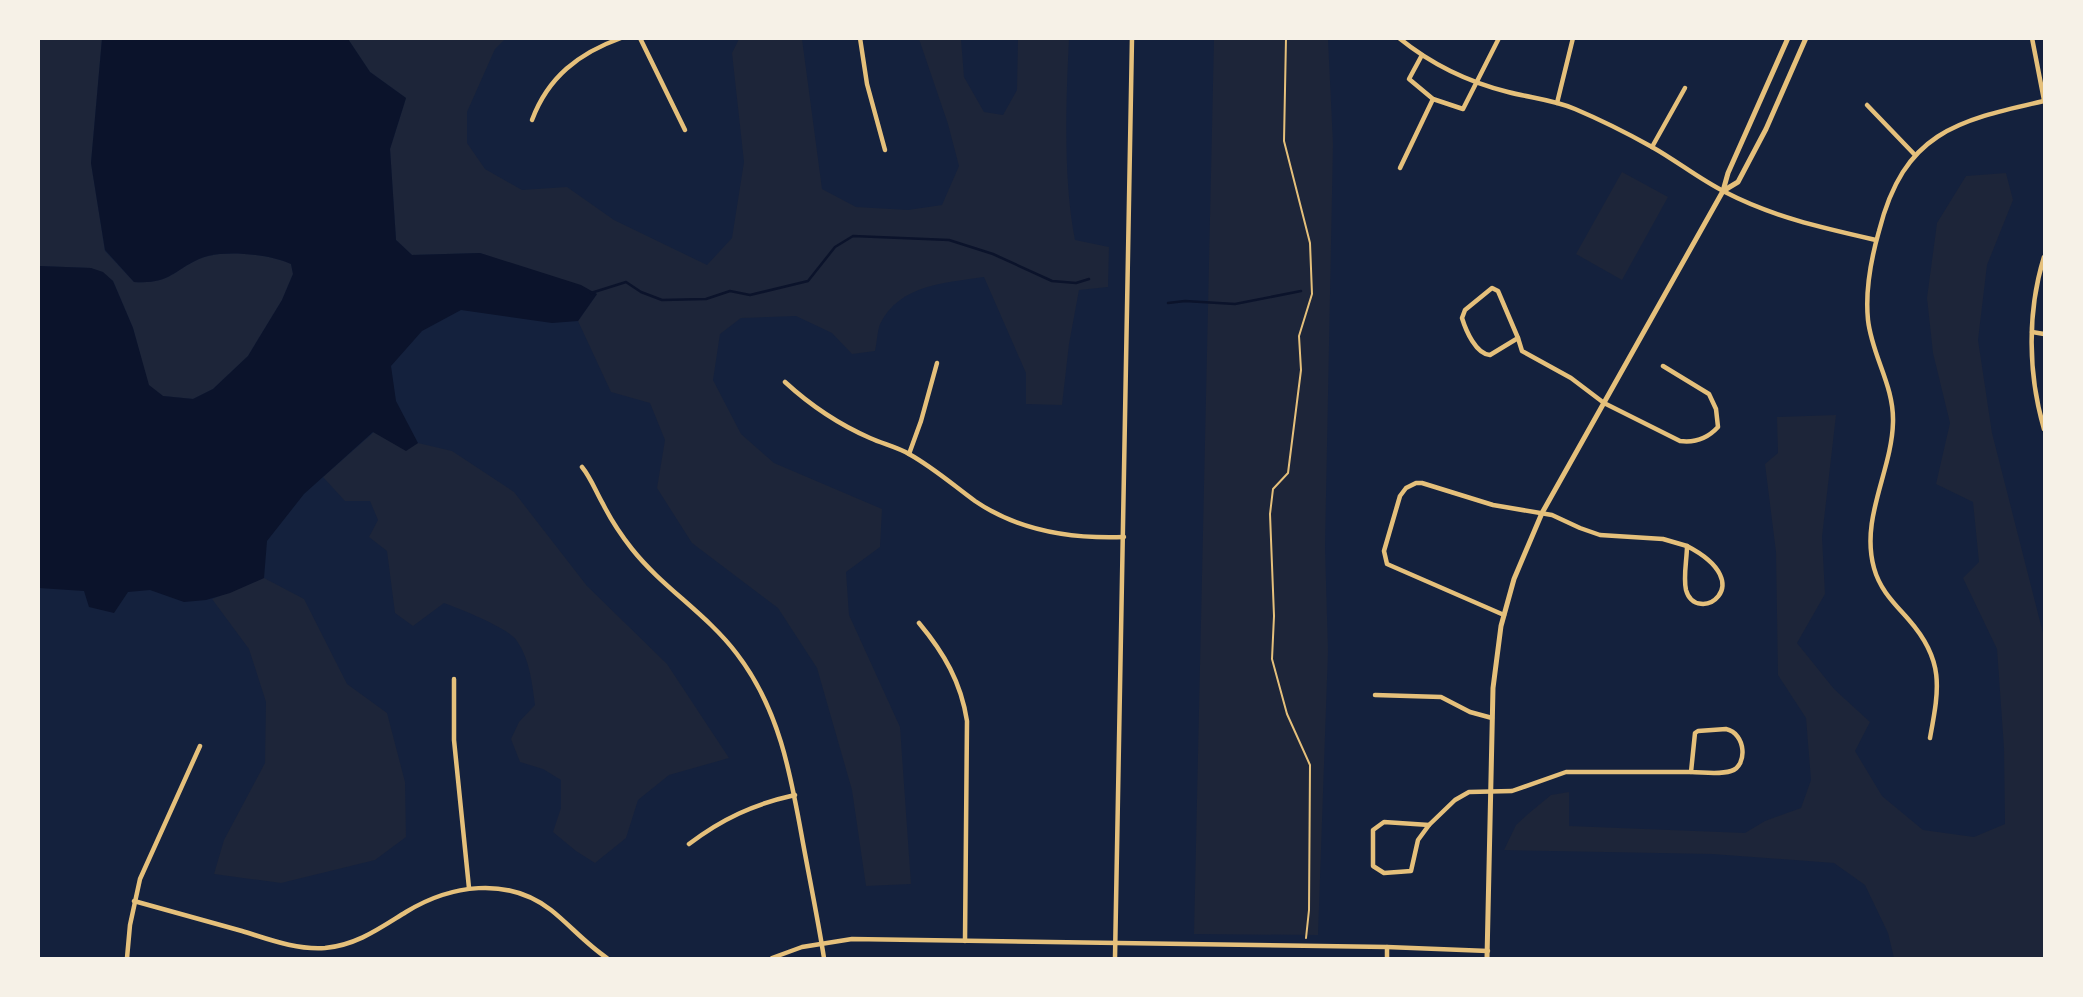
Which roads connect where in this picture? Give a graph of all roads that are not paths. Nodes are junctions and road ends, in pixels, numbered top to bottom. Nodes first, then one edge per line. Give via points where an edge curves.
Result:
1 (621, 38) edge
2 (640, 38) edge
3 (860, 38) edge
4 (1132, 38) edge
5 (1399, 38) edge
6 (1499, 38) edge
7 (1573, 38) edge
8 (1788, 38) edge
9 (1805, 38) edge
10 (2032, 38) edge
11 (1422, 55) junction
12 (1476, 83) junction
13 (1685, 88) dead end
14 (1433, 99) junction
15 (2045, 101) edge
16 (1557, 103) junction
17 (1867, 105) dead end
18 (532, 120) dead end
19 (685, 130) dead end
20 (1652, 147) junction
21 (885, 150) dead end
22 (1915, 155) junction
23 (1401, 168) dead end
24 (1723, 191) junction
25 (1877, 240) junction
26 (2045, 257) edge
27 (2032, 332) junction
28 (2045, 334) edge
29 (1518, 338) junction
30 (937, 363) dead end
31 (1663, 366) dead end
32 (785, 382) dead end
33 (1604, 403) junction
34 (2045, 429) edge
35 (909, 454) junction
36 (582, 467) dead end
37 (1542, 513) junction
38 (1124, 537) junction
39 (1687, 546) junction
40 (1504, 615) junction
41 (919, 623) dead end
42 (454, 679) dead end
43 (1375, 695) dead end
44 (1492, 719) junction
45 (1930, 738) dead end
46 (200, 746) dead end
47 (1691, 772) junction
48 (1490, 791) junction
49 (795, 795) junction
50 (1429, 825) junction
51 (689, 844) dead end
52 (469, 888) junction
53 (134, 901) junction
54 (965, 941) junction
55 (821, 942) junction
56 (1115, 944) junction
57 (1387, 947) junction
58 (1488, 951) junction
59 (127, 958) edge
60 (607, 958) edge
61 (772, 958) edge
62 (824, 958) edge
63 (1115, 958) edge
64 (1387, 958) edge
65 (1488, 958) edge

1 - 18 street via 589,51 563,71 543,96
2 - 19 street
3 - 21 street
4 - 38 street
5 - 11 street
6 - 12 street
7 - 16 street
8 - 24 street
9 - 24 street via 1766,130 1738,182
10 - 15 street
11 - 12 street
11 - 14 street via 1409,79
12 - 14 street via 1463,109
12 - 16 street
13 - 20 street
14 - 23 street
15 - 22 street via 1951,128
16 - 20 street
17 - 22 street
20 - 24 street
22 - 25 street via 1889,195
24 - 25 street via 1788,219
24 - 33 street
25 - 45 street via 1868,285 1868,318 1890,393 1893,425 1871,525 1871,555 1880,584 1921,636 1934,664 1938,694
26 - 27 street
27 - 28 street
27 - 34 street via 2036,392
29 - 29 street via 1485,355 1464,323 1464,312 1488,289 1496,289
29 - 33 street via 1522,351
30 - 35 street
31 - 33 street via 1709,394 1718,427 1707,437 1680,441
32 - 35 street via 819,411
33 - 37 street
35 - 38 street via 1011,520 1058,534
36 - 49 street via 630,547 714,627 752,675 774,719
37 - 39 street via 1600,535 1663,539
37 - 40 street
37 - 40 street via 1493,505 1422,483 1410,485 1400,496 1384,551 1387,564
38 - 56 street
39 - 39 street via 1717,568 1723,585 1714,601 1702,604 1686,590
40 - 44 street
41 - 54 street via 952,670 964,700
42 - 52 street via 454,740
43 - 44 street via 1441,696
44 - 48 street
46 - 53 street
47 - 47 street via 1734,770 1741,762 1740,737 1726,729 1698,731
47 - 48 street via 1575,770 1522,789
48 - 50 street via 1461,795
48 - 58 street
49 - 51 street via 729,817
49 - 55 street
50 - 50 street via 1384,822 1375,827 1371,860 1375,869 1411,871 1418,840
52 - 53 street via 435,896 360,940 323,948 292,945
52 - 60 street via 504,890 532,898
53 - 59 street
54 - 55 street
54 - 56 street
55 - 61 street
55 - 62 street
56 - 57 street
56 - 63 street
57 - 58 street
57 - 64 street
58 - 65 street

